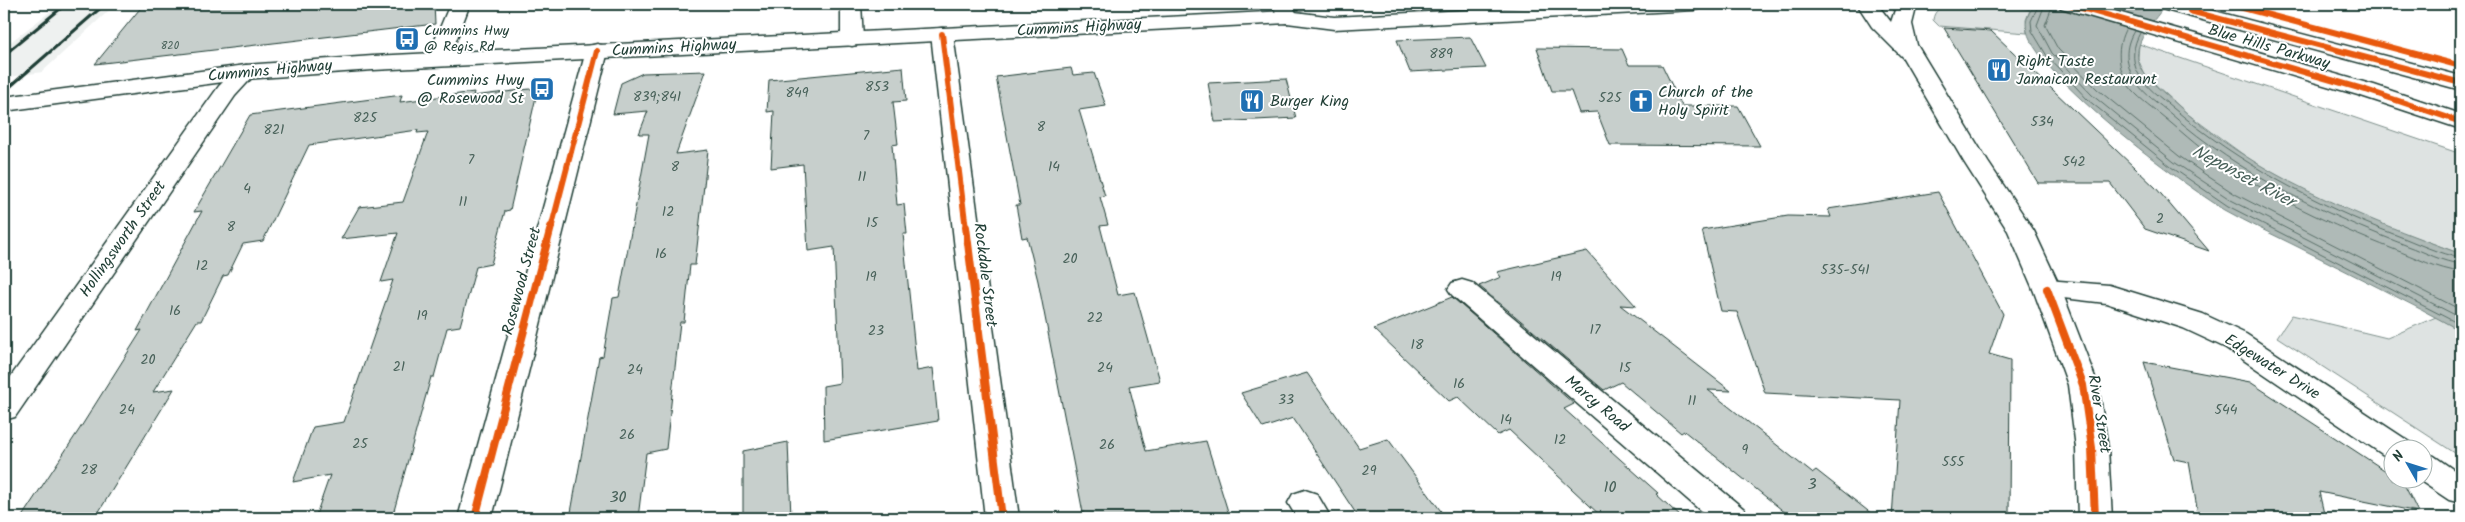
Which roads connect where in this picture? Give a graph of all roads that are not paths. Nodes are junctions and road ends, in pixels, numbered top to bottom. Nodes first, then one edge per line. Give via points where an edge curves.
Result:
1 (460, 4) edge
2 (851, 4) edge
3 (1368, 4) edge
4 (1694, 4) edge
5 (1867, 4) edge
6 (1907, 4) edge
7 (2068, 4) edge
8 (2165, 4) edge
9 (1285, 10) edge
10 (942, 34) junction
11 (852, 39) junction
12 (596, 51) junction
13 (1913, 58) junction
14 (438, 59) junction
15 (246, 72) junction
16 (2461, 83) edge
17 (4, 104) edge
18 (2461, 122) edge
19 (1462, 289) dead end
20 (2047, 289) junction
21 (4, 409) edge
22 (2384, 440) edge
23 (2432, 472) edge
24 (2461, 491) edge
25 (475, 518) edge
26 (1002, 518) edge
27 (1732, 518) edge
28 (2095, 518) edge

1 - 14 main road
2 - 11 main road
3 - 9 main road, Cummins Highway
4 - 9 main road, Cummins Highway via 1334,23
5 - 13 main road, River Street
6 - 13 main road, River Street via 1901,27
7 - 18 main road, Blue Hills Parkway via 2366,90
8 - 16 main road, Blue Hills Parkway
9 - 10 main road, Cummins Highway
10 - 11 main road, Cummins Highway
10 - 26 main road, Rockdale Street
11 - 12 main road, Cummins Highway
12 - 14 main road, Cummins Highway
12 - 25 main road, Rosewood Street
13 - 20 main road, River Street via 2020,231
14 - 15 main road, Cummins Highway
15 - 17 main road, Cummins Highway
15 - 21 main road, Hollingsworth Street via 228,91
19 - 27 main road, Marcy Road
20 - 22 main road, Edgewater Drive via 2109,294 2193,321 2236,341
20 - 28 main road, River Street via 2083,385 2092,448
23 - 24 main road

